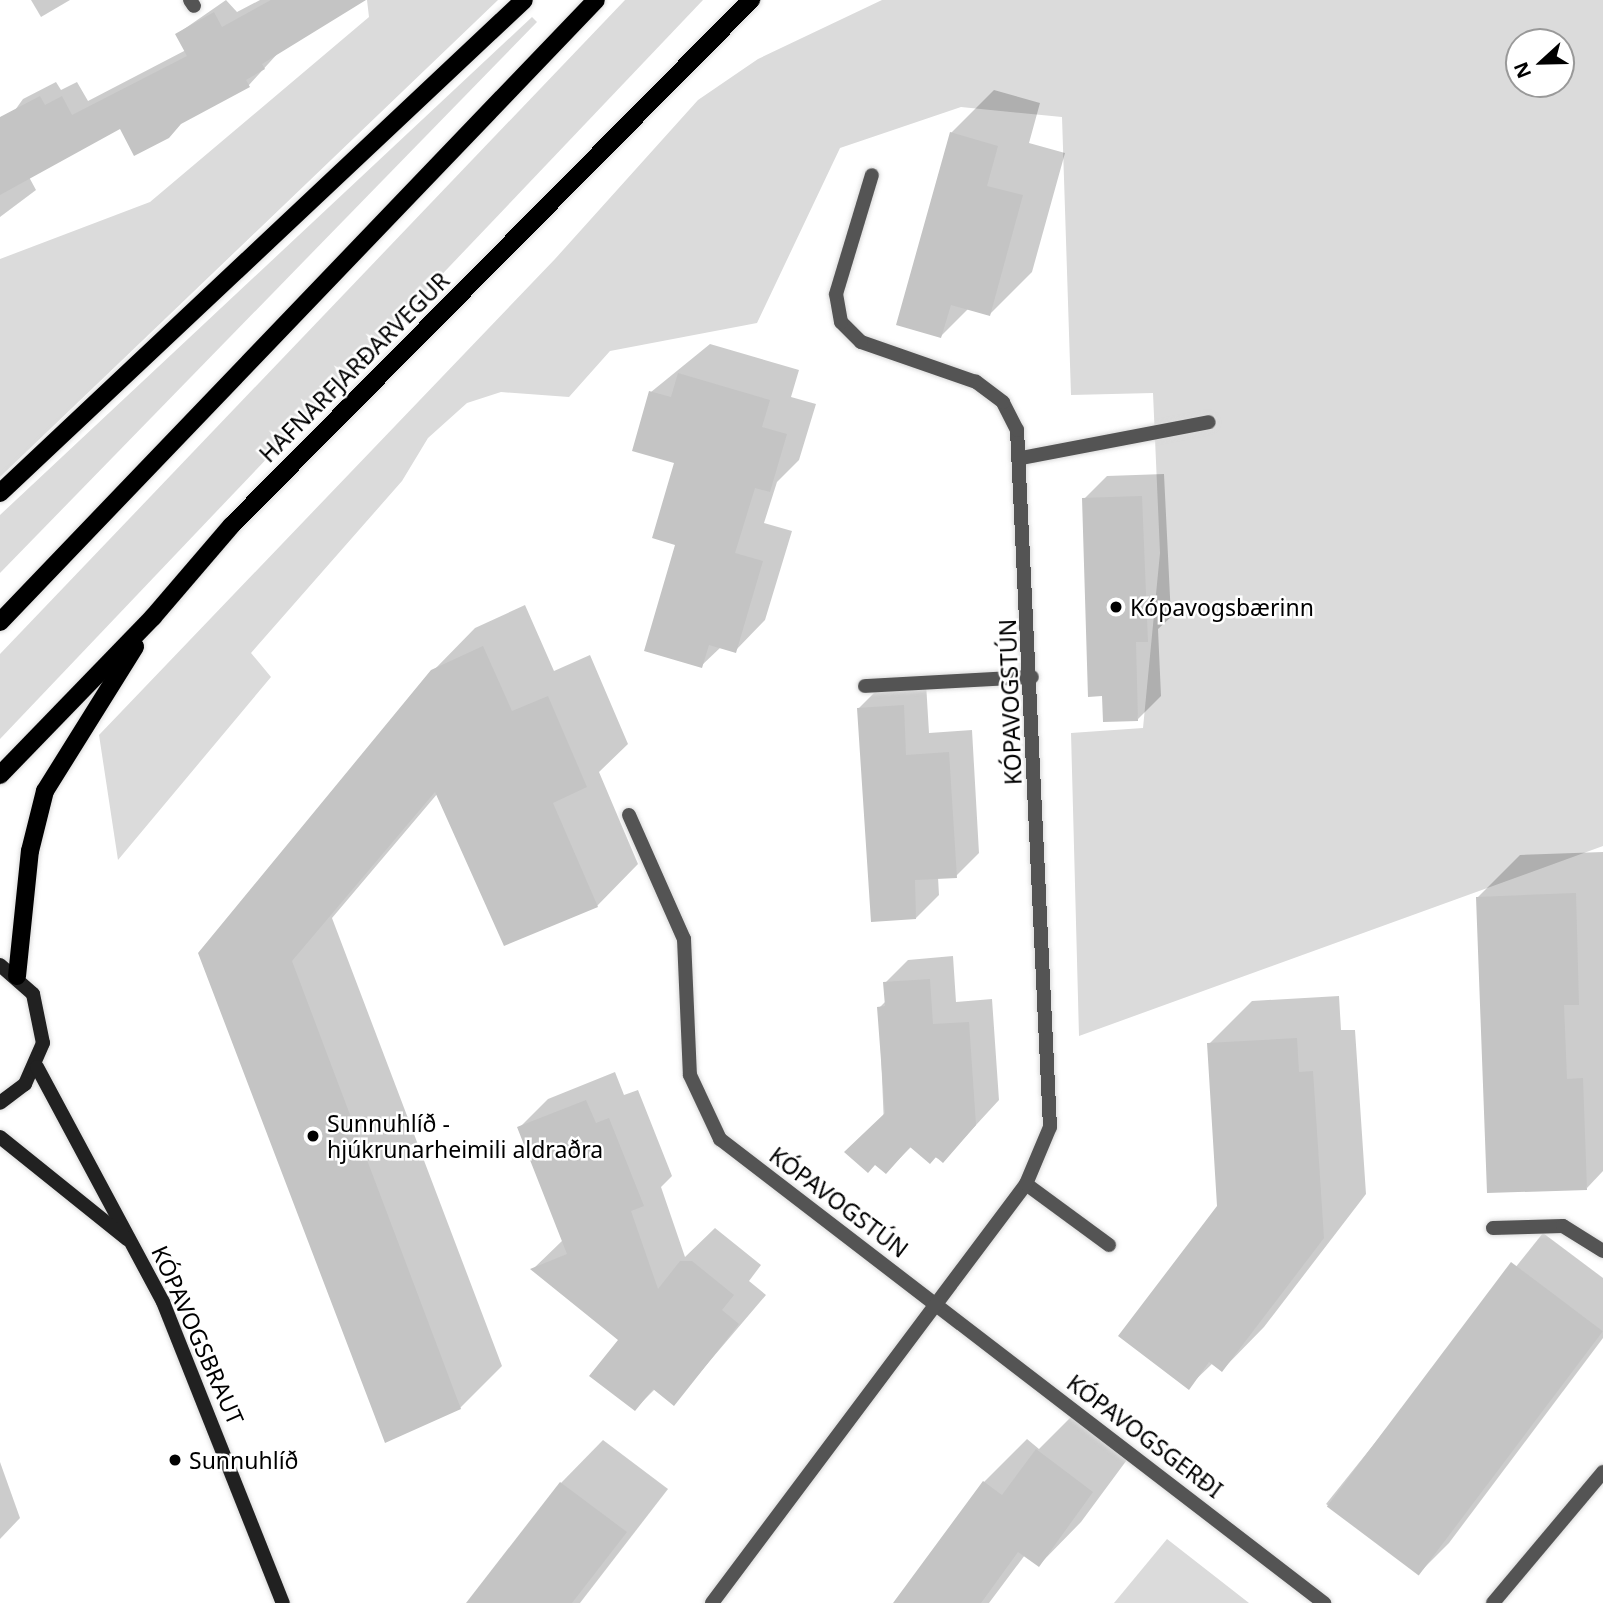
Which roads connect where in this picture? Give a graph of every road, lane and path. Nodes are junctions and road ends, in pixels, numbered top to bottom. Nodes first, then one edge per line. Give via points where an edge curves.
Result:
1 (524, 0) edge
2 (596, 0) edge
3 (751, 0) edge
4 (872, 175) dead end
5 (1209, 422) dead end
6 (1021, 458) junction
7 (0, 493) edge
8 (153, 617) junction
9 (0, 622) edge
10 (1032, 677) junction
11 (864, 686) dead end
12 (0, 775) edge
13 (629, 815) dead end
14 (0, 965) edge
15 (17, 975) junction
16 (37, 1067) junction
17 (0, 1103) edge
18 (0, 1138) edge
19 (1026, 1184) junction
20 (1493, 1228) dead end
21 (131, 1242) junction
22 (1109, 1245) dead end
23 (1603, 1251) edge
24 (937, 1307) junction
25 (1603, 1472) edge
26 (283, 1603) edge
27 (712, 1603) edge
28 (1324, 1603) edge
29 (1493, 1603) edge

1 - 7 main road
2 - 9 main road
3 - 8 main road, HAFNARFJARÐARVEGUR via 231,526
4 - 6 street, KÓPAVOGSTÚN via 836,294 841,322 861,342 990,391 1012,415
5 - 6 street
6 - 10 street, KÓPAVOGSTÚN
8 - 12 main road, HAFNARFJARÐARVEGUR
8 - 15 main road via 45,791 30,851
10 - 11 street
10 - 19 street, KÓPAVOGSTÚN via 1050,1127
13 - 24 street, KÓPAVOGSTÚN via 684,939 690,1075 706,1119 739,1156
14 - 15 street
15 - 16 street via 42,1018
16 - 17 street
16 - 21 street, KÓPAVOGSBRAUT
18 - 21 street, KÓPAVOGSBRAUT
19 - 22 street
19 - 24 street, KÓPAVOGSTÚN
20 - 23 street via 1563,1226
21 - 26 street, KÓPAVOGSBRAUT via 189,1365
24 - 27 street, KÓPAVOGSTÚN
24 - 28 street, KÓPAVOGSGERÐI
25 - 29 street

